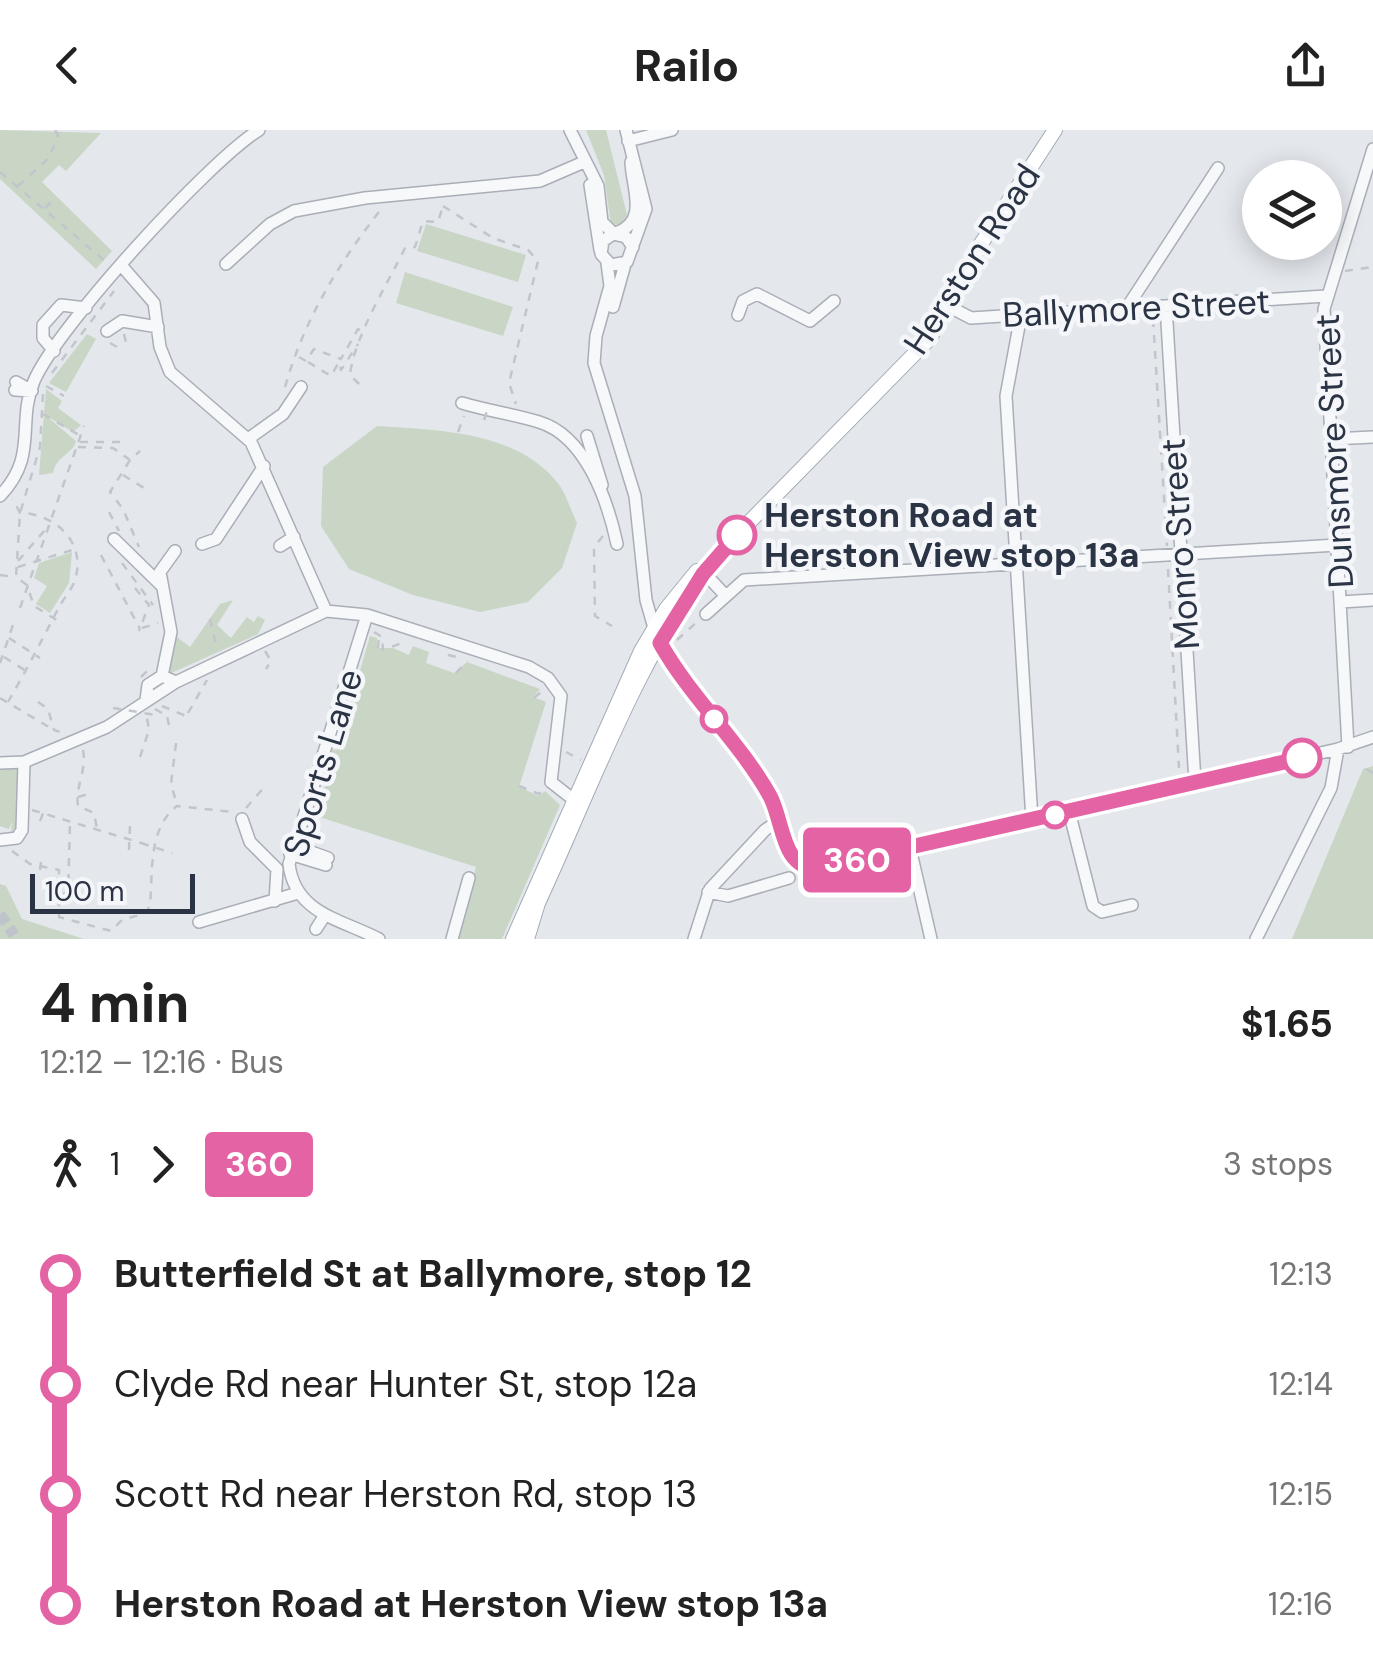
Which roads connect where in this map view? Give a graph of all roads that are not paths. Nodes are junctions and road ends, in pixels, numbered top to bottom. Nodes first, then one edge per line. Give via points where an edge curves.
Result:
1 (259, 130) edge
2 (570, 130) edge
3 (672, 130) edge
4 (1055, 130) edge
5 (628, 140) edge
6 (1373, 149) edge
7 (584, 162) junction
8 (1218, 168) dead end
9 (615, 234) junction
10 (633, 247) junction
11 (600, 250) junction
12 (226, 264) dead end
13 (607, 264) junction
14 (625, 264) junction
15 (126, 270) junction
16 (1326, 296) junction
17 (834, 301) dead end
18 (948, 306) junction
19 (1166, 306) junction
20 (86, 308) junction
21 (1126, 309) junction
22 (738, 315) dead end
23 (1020, 315) junction
24 (158, 327) junction
25 (112, 328) road end
26 (54, 351) junction
27 (602, 379) junction
28 (16, 386) dead end
29 (301, 387) road end
30 (32, 391) junction
31 (462, 404) dead end
32 (586, 436) dead end
33 (1373, 436) edge
34 (1332, 439) junction
35 (248, 440) junction
36 (264, 466) junction
37 (4, 492) edge
38 (604, 499) junction
39 (294, 538) junction
40 (112, 543) road end
41 (202, 544) dead end
42 (616, 544) dead end
43 (1337, 545) junction
44 (280, 546) dead end
45 (175, 551) dead end
46 (1181, 554) junction
47 (717, 555) junction
48 (1017, 563) junction
49 (711, 580) dead end
50 (161, 585) junction
51 (724, 594) junction
52 (1373, 600) edge
53 (1341, 602) junction
54 (326, 611) junction
55 (706, 614) road end
56 (367, 615) junction
57 (654, 628) junction
58 (668, 642) junction
59 (159, 672) junction
60 (176, 682) junction
61 (1346, 700) junction
62 (145, 703) junction
63 (1368, 739) edge
64 (611, 746) junction
65 (1343, 748) junction
66 (24, 762) junction
67 (0, 763) edge
68 (1195, 782) junction
69 (574, 800) junction
70 (1069, 811) junction
71 (242, 819) dead end
72 (780, 820) junction
73 (1032, 820) junction
74 (4, 840) edge
75 (755, 844) junction
76 (786, 844) junction
77 (910, 848) junction
78 (291, 850) junction
79 (327, 862) dead end
80 (469, 878) dead end
81 (789, 878) dead end
82 (708, 892) junction
83 (298, 893) junction
84 (275, 900) junction
85 (1132, 905) dead end
86 (325, 915) junction
87 (199, 922) dead end
88 (316, 929) dead end
89 (365, 932) junction
90 (379, 939) edge
91 (389, 939) edge
92 (452, 939) edge
93 (513, 939) edge
94 (527, 939) edge
95 (694, 939) edge
96 (931, 939) edge
97 (1256, 939) edge

1 - 15 street via 220,162
2 - 7 street
3 - 5 street
4 - 18 main road, Herston Road
5 - 9 street via 637,210 631,224
5 - 10 street via 646,206
6 - 16 street, Dunsmore Street
7 - 9 street via 600,190 604,225
7 - 11 street
7 - 12 street via 540,182 294,211
8 - 21 street
9 - 10 street
9 - 11 street
10 - 14 street
11 - 13 street
13 - 14 street
13 - 27 street via 609,293 594,354
14 - 27 street via 603,338
15 - 20 street
15 - 24 street via 154,303
16 - 19 street, Ballymore Street
16 - 34 street, Dunsmore Street
17 - 22 street via 810,321 757,294 743,300
18 - 23 street, Ballymore Street via 971,318
18 - 47 main road, Herston Road via 924,345
19 - 21 street, Ballymore Street
19 - 46 street, Monro Street
20 - 26 street
20 - 26 street via 62,305 45,322 42,336
21 - 23 street, Ballymore Street
23 - 48 street via 1006,396
24 - 25 street via 122,321
24 - 35 street via 170,372
26 - 30 street
27 - 57 street via 640,516
28 - 30 street
29 - 35 street via 283,414
30 - 37 street via 26,456
31 - 38 street via 542,422 558,432
32 - 38 street
33 - 34 street
34 - 43 street, Dunsmore Street
35 - 36 street
36 - 39 street
36 - 41 street via 216,539
38 - 42 street
39 - 44 street
39 - 54 street
40 - 50 street
43 - 46 street
43 - 53 street, Dunsmore Street
45 - 50 street via 160,572
46 - 48 street
46 - 68 street, Monro Street
47 - 57 main road, Herston Road via 690,578
47 - 58 main road, Herston Road
48 - 51 street via 744,580
48 - 73 street
49 - 51 street
50 - 59 street via 171,632
51 - 55 street
52 - 53 street
53 - 61 street, Dunsmore Street
54 - 56 street
54 - 60 street
56 - 69 street via 548,678 561,696 552,784
56 - 78 street, Sports Lane via 316,796
57 - 58 main road
57 - 69 main road, Herston Road
58 - 64 main road, Herston Road
58 - 72 street
59 - 60 street
59 - 62 street
60 - 62 street
61 - 63 street, Dunsmore Street
61 - 65 street, Dunsmore Street
62 - 66 street via 107,728
63 - 65 street
64 - 69 main road
64 - 94 main road, Herston Road
65 - 68 street
65 - 97 street, Dunsmore Street via 1331,788
66 - 67 street
66 - 74 street via 22,830
68 - 70 street
69 - 93 main road, Herston Road
70 - 73 street
70 - 85 street via 1093,906 1102,912
71 - 84 street via 250,842 277,868
72 - 75 street
72 - 76 street
73 - 77 street
75 - 76 street via 767,838
75 - 82 street
76 - 77 street via 797,863 814,869
77 - 96 street
78 - 79 street
78 - 83 street, Sports Lane
80 - 92 street
81 - 82 street via 728,896
82 - 95 street
83 - 84 street
83 - 86 street, Sports Lane
84 - 87 street
86 - 88 street
86 - 89 street, Sports Lane
89 - 90 street, Sports Lane
89 - 91 street, Sports Lane

